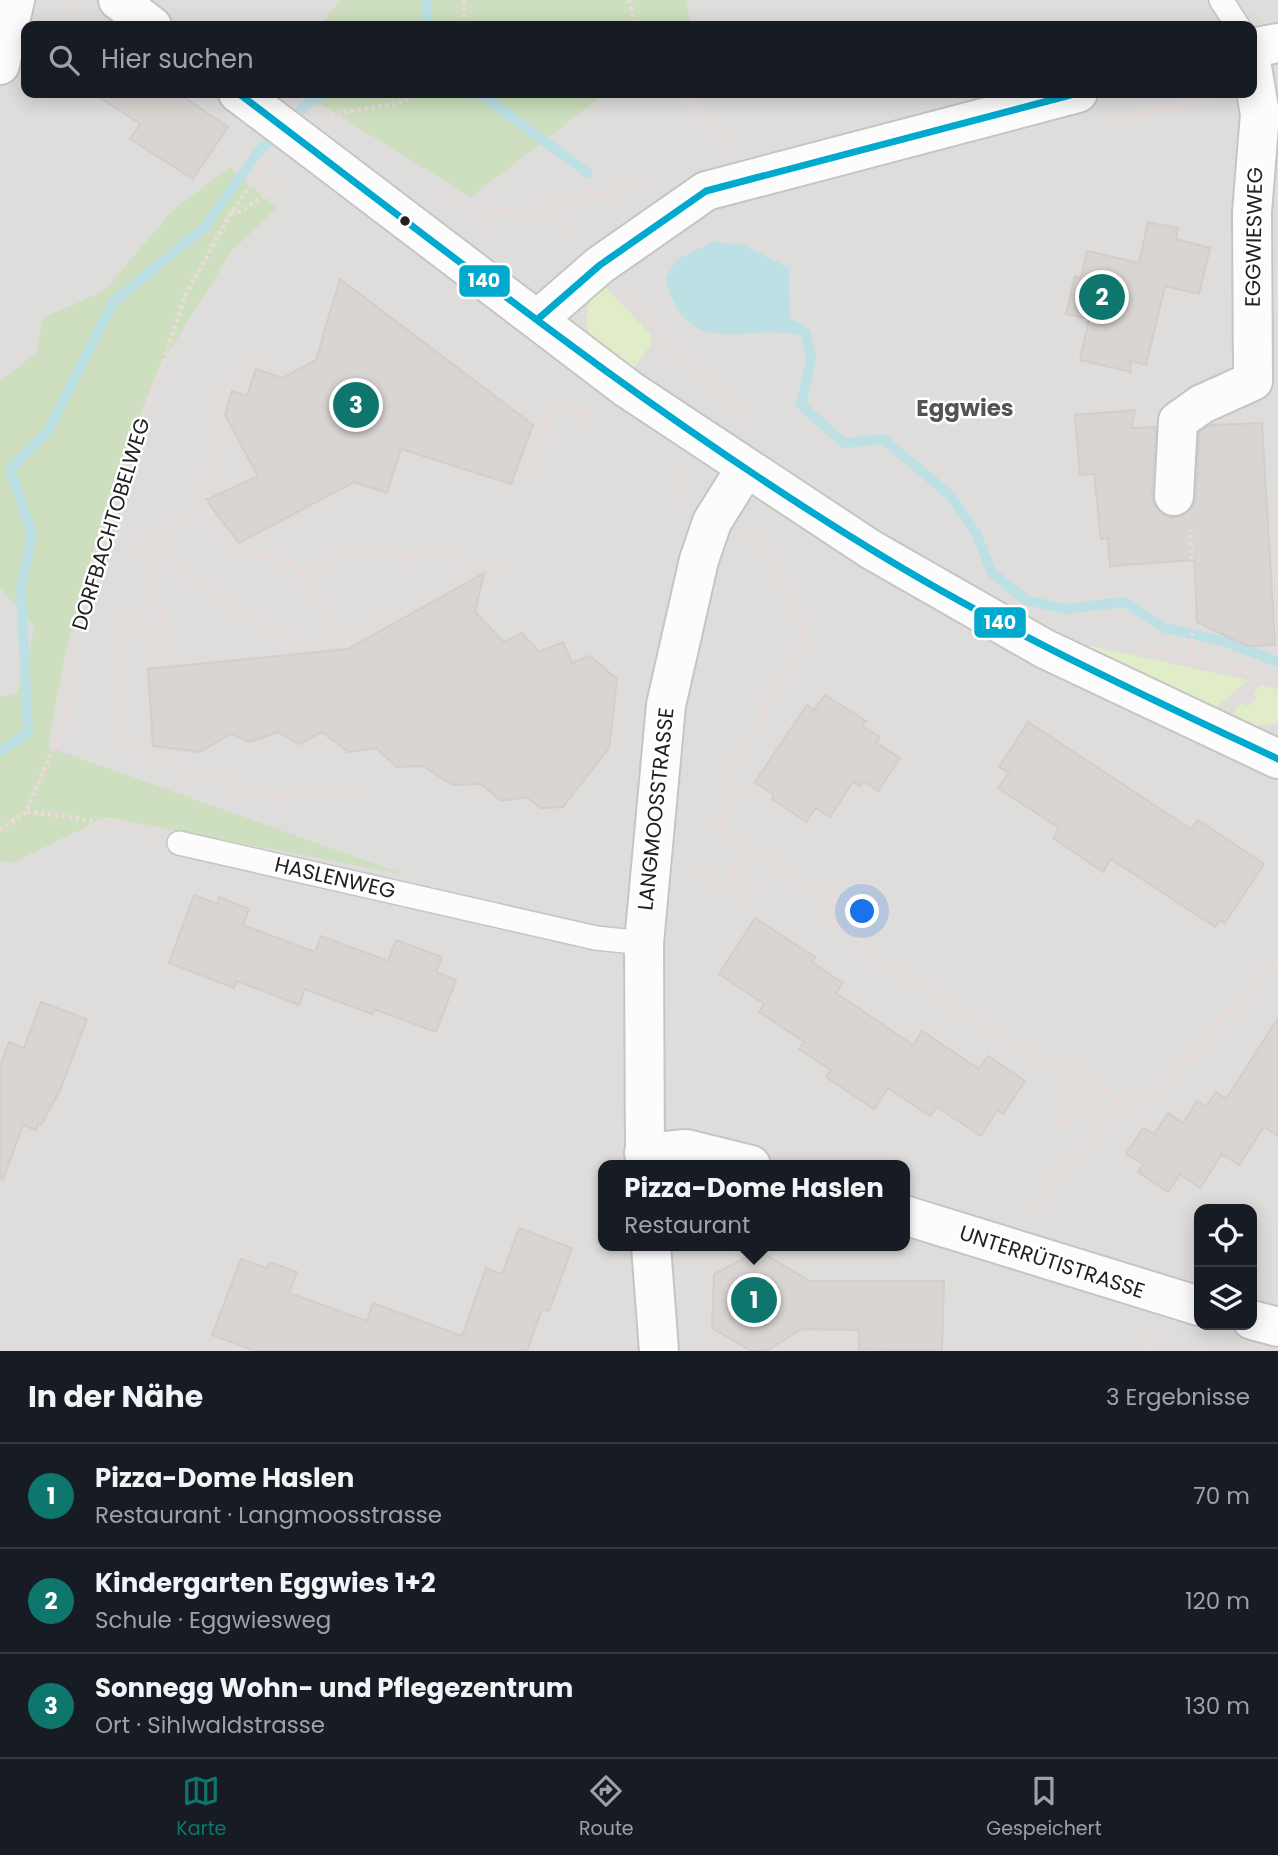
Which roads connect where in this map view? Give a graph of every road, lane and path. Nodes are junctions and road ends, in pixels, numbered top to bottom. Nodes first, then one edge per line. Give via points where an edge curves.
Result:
1 (15, 0) edge
2 (118, 0) edge
3 (464, 0) edge
4 (629, 0) edge
5 (1221, 0) edge
6 (145, 21) edge
7 (464, 21) edge
8 (635, 21) edge
9 (1235, 21) edge
10 (1278, 44) edge
11 (1257, 47) edge
12 (0, 65) edge
13 (1257, 97) edge
14 (410, 98) edge
15 (688, 98) edge
16 (1059, 98) edge
17 (250, 102) edge
18 (329, 114) dead end
19 (304, 160) junction
20 (748, 180) junction
21 (434, 196) dead end
22 (600, 265) junction
23 (538, 319) junction
24 (270, 353) dead end
25 (1266, 386) edge
26 (607, 413) dead end
27 (753, 423) dead end
28 (669, 456) dead end
29 (746, 469) junction
30 (530, 477) dead end
31 (1174, 496) joint
32 (205, 505) junction
33 (681, 508) dead end
34 (146, 542) junction
35 (774, 573) dead end
36 (504, 574) dead end
37 (302, 577) junction
38 (393, 614) dead end
39 (342, 643) junction
40 (1127, 645) dead end
41 (1189, 657) junction
42 (1278, 681) edge
43 (1278, 759) edge
44 (357, 786) dead end
45 (26, 812) junction
46 (0, 830) edge
47 (652, 842) junction
48 (179, 843) joint
49 (750, 847) junction
50 (644, 943) junction
51 (1278, 965) edge
52 (1061, 1075) junction
53 (1120, 1099) junction
54 (1110, 1113) junction
55 (644, 1159) edge
56 (731, 1160) edge
57 (910, 1217) edge
58 (1013, 1249) junction
59 (651, 1251) edge
60 (1194, 1304) edge
61 (1257, 1321) edge
62 (1278, 1327) edge
63 (659, 1351) edge

1 - 12 street
2 - 6 street
3 - 7 path
4 - 8 path
5 - 9 lane
10 - 11 street
13 - 25 street, EGGWIESWEG via 1260,114 1252,212
14 - 18 path
15 - 20 path via 744,158
16 - 20 street
17 - 19 street, bridge
19 - 23 street
19 - 45 path, DORFBACHTOBELWEG via 240,212 231,213 185,296 72,649 69,699 60,733
20 - 22 street via 706,191
21 - 22 path via 495,210 550,208
22 - 23 street
22 - 27 path via 665,343
23 - 29 street via 628,389
24 - 32 path via 246,365 241,380 218,396
25 - 31 street via 1202,404 1178,421
26 - 30 path via 579,415 551,407
28 - 33 path
29 - 43 street via 882,556 1045,649
29 - 47 street, LANGMOOSSTRASSE via 712,522 686,606 666,705
31 - 41 path via 1189,504 1194,626
32 - 34 path
32 - 37 path via 235,548 294,564
34 - 39 path via 244,617 278,635 301,646
34 - 44 path via 141,545 170,643 160,649 122,611 117,615 119,744 195,774 286,799
35 - 49 path via 805,629 805,642 721,780 740,792 717,826
36 - 37 path via 433,549 402,559 351,550
37 - 39 path
38 - 39 path
40 - 41 path
41 - 42 path
45 - 46 path
45 - 48 path via 152,832
47 - 49 path via 741,898 751,894 751,887 731,875
47 - 50 street, LANGMOOSSTRASSE
48 - 50 lane, HASLENWEG via 596,938
49 - 52 path via 834,902 825,915 869,945 864,952
50 - 55 street, LANGMOOSSTRASSE
51 - 53 path via 1266,969 1236,1012 1229,1007 1196,1058 1188,1054 1159,1100 1147,1092 1135,1109
52 - 53 path via 1068,1065
52 - 54 path via 1058,1080 1076,1091 1060,1117 1061,1124 1068,1122 1085,1097
53 - 54 path
54 - 58 path via 1076,1166 1067,1159 1021,1226
55 - 56 street via 686,1149
57 - 58 street, UNTERRÜTISTRASSE
58 - 60 street, UNTERRÜTISTRASSE
59 - 63 street
61 - 62 street

